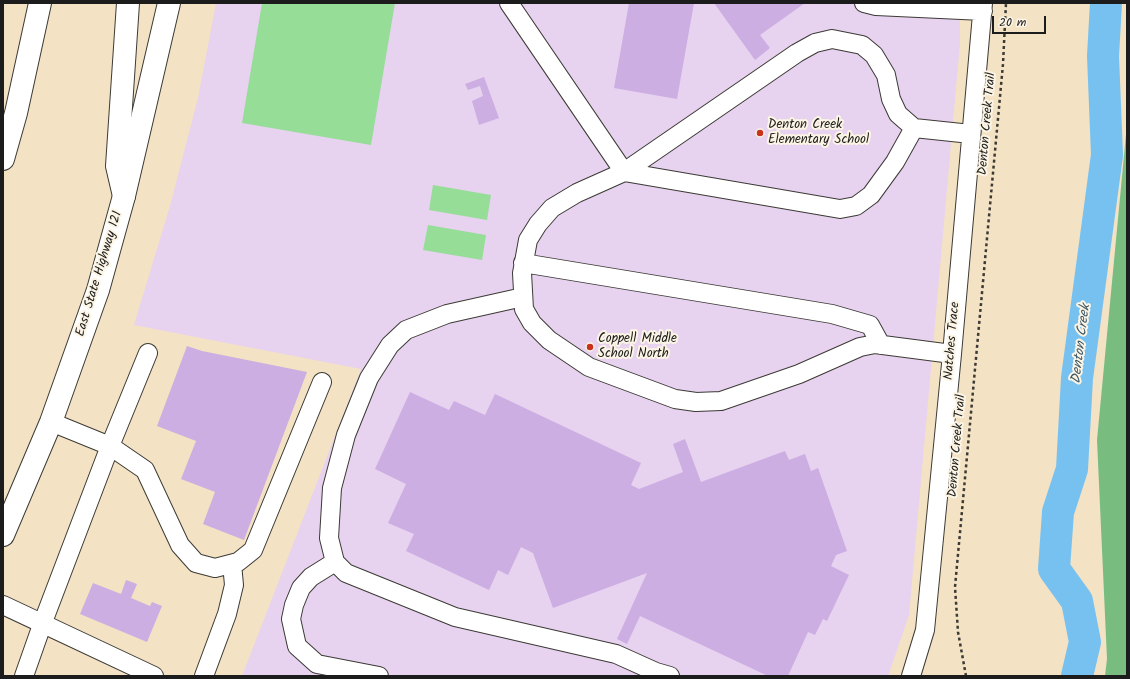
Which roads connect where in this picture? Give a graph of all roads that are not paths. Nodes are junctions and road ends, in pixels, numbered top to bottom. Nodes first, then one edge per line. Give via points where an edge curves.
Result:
1 (40, 3) edge
2 (128, 3) edge
3 (169, 3) edge
4 (509, 3) edge
5 (864, 3) edge
6 (983, 7) edge
7 (914, 128) junction
8 (971, 134) junction
9 (3, 159) edge
10 (624, 172) junction
11 (124, 196) junction
12 (523, 263) junction
13 (523, 296) junction
14 (880, 345) junction
15 (148, 353) dead end
16 (952, 354) junction
17 (322, 382) dead end
18 (51, 422) junction
19 (110, 446) junction
20 (3, 535) edge
21 (335, 562) junction
22 (232, 564) junction
23 (3, 605) edge
24 (43, 622) junction
25 (657, 675) edge
26 (24, 676) edge
27 (154, 676) edge
28 (204, 676) edge
29 (379, 676) edge
30 (911, 676) edge

1 - 9 main road via 16,113
2 - 11 main road via 117,166
3 - 11 main road, East State Highway 121
4 - 10 street
5 - 6 street via 876,6
6 - 8 street, Natches Trace
7 - 8 street
7 - 10 street via 872,195 856,206 840,209
7 - 10 street via 898,114 891,100 886,75 874,55 862,45 832,38 815,43 797,53
8 - 16 street, Natches Trace
10 - 12 street via 576,193 552,208 528,240
11 - 18 main road, East State Highway 121 via 98,290
12 - 13 street
12 - 14 street via 826,312 870,325
13 - 14 street via 524,309 532,323 549,340 589,367 675,398 696,402 721,401 799,374 860,347
13 - 21 street via 447,314 406,330 390,345 369,378 346,435 332,488 329,538
14 - 16 street
15 - 19 street
16 - 30 street, Natches Trace via 925,630
17 - 22 street via 253,550
18 - 19 street
18 - 20 main road, East State Highway 121
19 - 22 street via 145,470 180,545 196,564 215,568
19 - 24 street
21 - 25 street via 346,573 455,617 616,654
21 - 29 street via 311,577 301,588 291,619 297,646 317,664
22 - 28 street via 234,585 227,614
23 - 24 street
24 - 26 street
24 - 27 street

